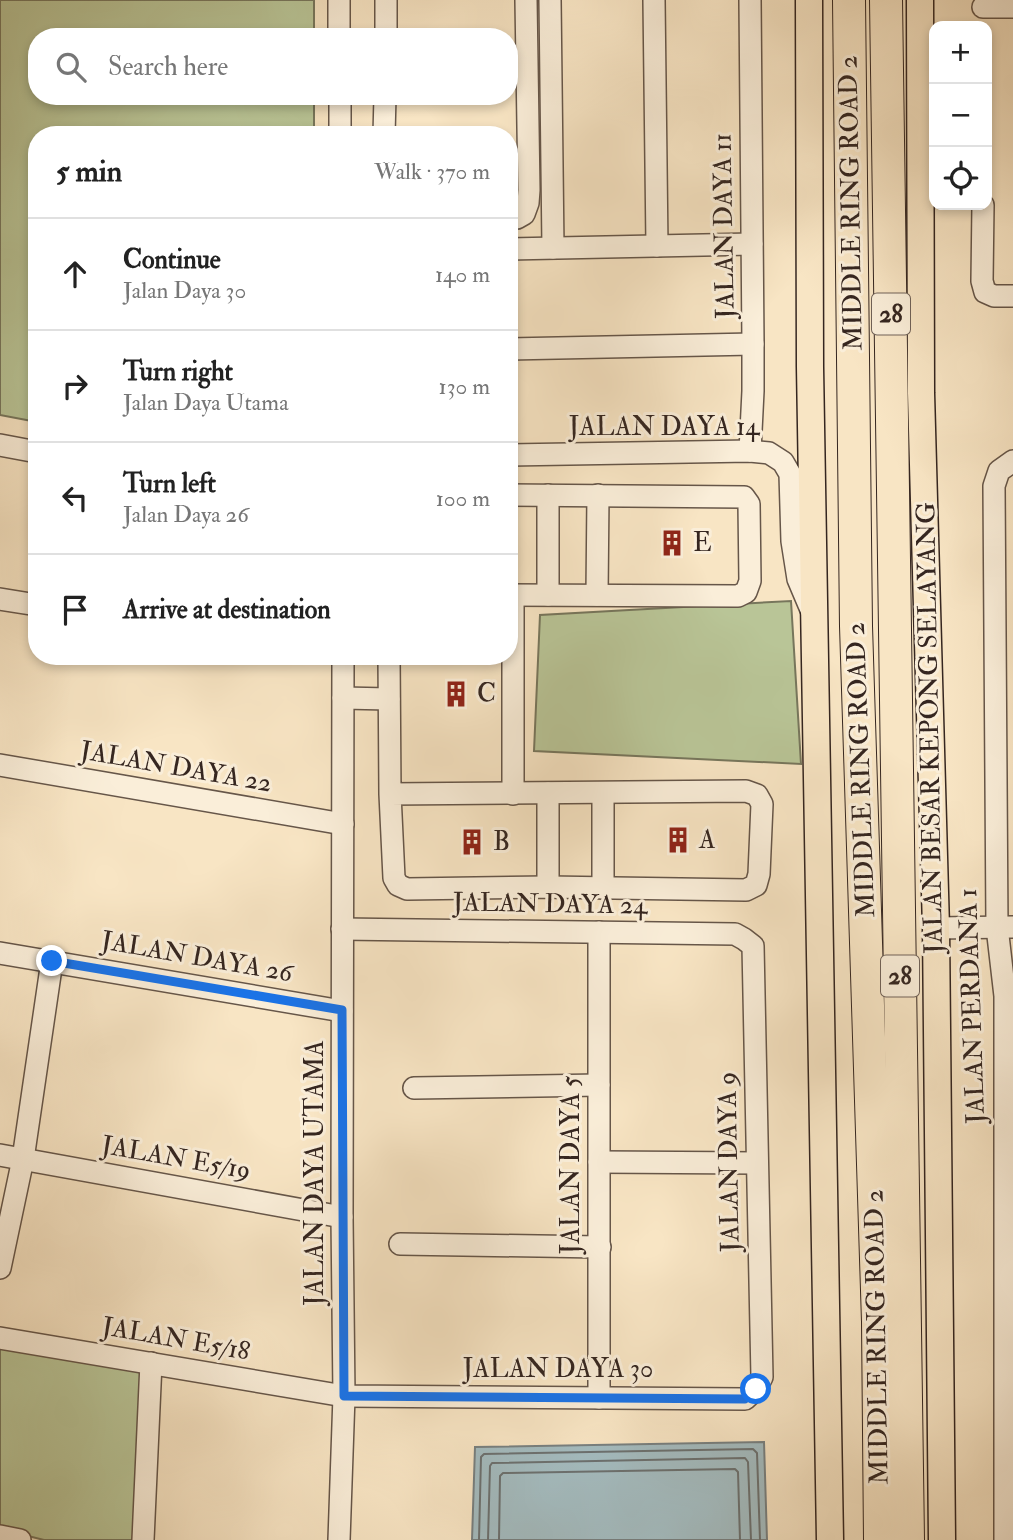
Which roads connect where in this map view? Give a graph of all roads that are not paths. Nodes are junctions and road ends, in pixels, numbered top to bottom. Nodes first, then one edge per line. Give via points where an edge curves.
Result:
1 (339, 0) edge
2 (386, 0) edge
3 (526, 0) edge
4 (550, 0) edge
5 (654, 0) edge
6 (750, 0) edge
7 (808, 0) edge
8 (849, 0) edge
9 (886, 0) edge
10 (920, 0) edge
11 (1013, 7) edge
12 (983, 11) edge
13 (339, 28) edge
14 (386, 28) edge
15 (340, 105) edge
16 (385, 105) edge
17 (340, 126) edge
18 (384, 126) edge
19 (983, 210) edge
20 (518, 217) edge
21 (752, 244) junction
22 (657, 246) junction
23 (553, 248) junction
24 (518, 249) edge
25 (1013, 296) edge
26 (753, 344) junction
27 (518, 349) edge
28 (0, 445) edge
29 (28, 450) edge
30 (750, 451) junction
31 (518, 455) edge
32 (1006, 466) edge
33 (518, 495) edge
34 (548, 495) junction
35 (598, 495) junction
36 (518, 595) edge
37 (548, 595) junction
38 (597, 595) junction
39 (0, 599) edge
40 (28, 604) edge
41 (814, 617) junction
42 (1004, 643) edge
43 (343, 665) edge
44 (389, 665) edge
45 (512, 665) edge
46 (343, 698) junction
47 (389, 699) junction
48 (0, 765) edge
49 (548, 793) junction
50 (603, 793) junction
51 (390, 794) junction
52 (513, 794) junction
53 (343, 824) junction
54 (548, 887) junction
55 (603, 888) junction
56 (1005, 927) edge
57 (936, 928) junction
58 (342, 929) junction
59 (599, 932) junction
60 (752, 946) joint
61 (0, 953) edge
62 (52, 961) junction
63 (1009, 996) edge
64 (342, 1010) junction
65 (599, 1085) junction
66 (414, 1088) dead end
67 (0, 1155) edge
68 (23, 1159) junction
69 (1009, 1159) edge
70 (599, 1162) junction
71 (757, 1163) junction
72 (342, 1217) junction
73 (400, 1244) dead end
74 (600, 1247) junction
75 (0, 1268) edge
76 (891, 1323) junction
77 (0, 1338) edge
78 (151, 1363) junction
79 (762, 1377) joint
80 (344, 1396) junction
81 (599, 1398) junction
82 (0, 1536) edge
83 (20, 1540) edge
84 (143, 1540) edge
85 (339, 1540) edge
86 (830, 1540) edge
87 (880, 1540) edge
88 (908, 1540) edge
89 (942, 1540) edge
90 (1005, 1540) edge

1 - 13 street
2 - 14 street
3 - 20 street via 529,190 524,214
4 - 23 street
5 - 22 street
6 - 21 street, JALAN DAYA 11
7 - 41 main road
8 - 76 highway, MIDDLE RING ROAD 2 / 28 via 856,626
9 - 76 highway, MIDDLE RING ROAD 2 / 28 via 895,628
10 - 57 main road, JALAN BESAR KEPONG SELAYANG via 921,393
11 - 12 street
15 - 17 street
16 - 18 street
19 - 25 street via 985,292
21 - 22 street
21 - 26 street, JALAN DAYA 11
22 - 23 street
23 - 24 street
26 - 27 street
26 - 30 street, JALAN DAYA 11
28 - 29 street
30 - 31 street, JALAN DAYA 14
30 - 41 street, JALAN DAYA 14 via 769,453 783,462 789,474 798,579
32 - 42 street, JALAN PERDANA 1 via 994,486
33 - 34 street
34 - 35 street
34 - 37 street
35 - 38 street
35 - 38 street via 744,497 749,504 750,581 746,592 738,596
36 - 37 street
37 - 38 street
39 - 40 street
41 - 86 main road
42 - 56 street, JALAN PERDANA 1
43 - 46 street, JALAN DAYA UTAMA
44 - 47 street
45 - 52 street
46 - 47 street
46 - 53 street, JALAN DAYA UTAMA
47 - 51 street
48 - 53 street, JALAN DAYA 22
49 - 50 street
49 - 52 street
49 - 54 street
50 - 55 street
50 - 55 street via 746,791 757,795 762,804 756,885 746,890
51 - 52 street
51 - 54 street via 398,885 407,889
53 - 58 street, JALAN DAYA UTAMA
54 - 55 street
56 - 57 street
56 - 63 street, JALAN PERDANA 1
57 - 89 main road, JALAN BESAR KEPONG SELAYANG
58 - 59 street, JALAN DAYA 24
58 - 64 street, JALAN DAYA UTAMA
59 - 60 street, JALAN DAYA 24 via 735,934
59 - 65 street, JALAN DAYA 5
60 - 71 street, JALAN DAYA 9
61 - 62 street, JALAN DAYA 26
62 - 64 street, JALAN DAYA 26
62 - 68 street
63 - 69 street, JALAN PERDANA 1
64 - 72 street, JALAN DAYA UTAMA
65 - 66 street
65 - 70 street, JALAN DAYA 5
67 - 68 street, JALAN E5/19
68 - 72 street, JALAN E5/19
68 - 75 street
69 - 90 street, JALAN PERDANA 1
70 - 71 street
70 - 74 street, JALAN DAYA 5
71 - 79 street, JALAN DAYA 9
72 - 80 street, JALAN DAYA UTAMA
73 - 74 street
74 - 81 street, JALAN DAYA 5
76 - 87 highway, MIDDLE RING ROAD 2 / 28
76 - 88 highway, MIDDLE RING ROAD 2 / 28
77 - 78 street, JALAN E5/18
78 - 80 street, JALAN E5/18
78 - 84 street
79 - 81 street, JALAN DAYA 30 via 745,1399
80 - 81 street, JALAN DAYA 30
80 - 85 street, JALAN DAYA UTAMA
82 - 83 street

